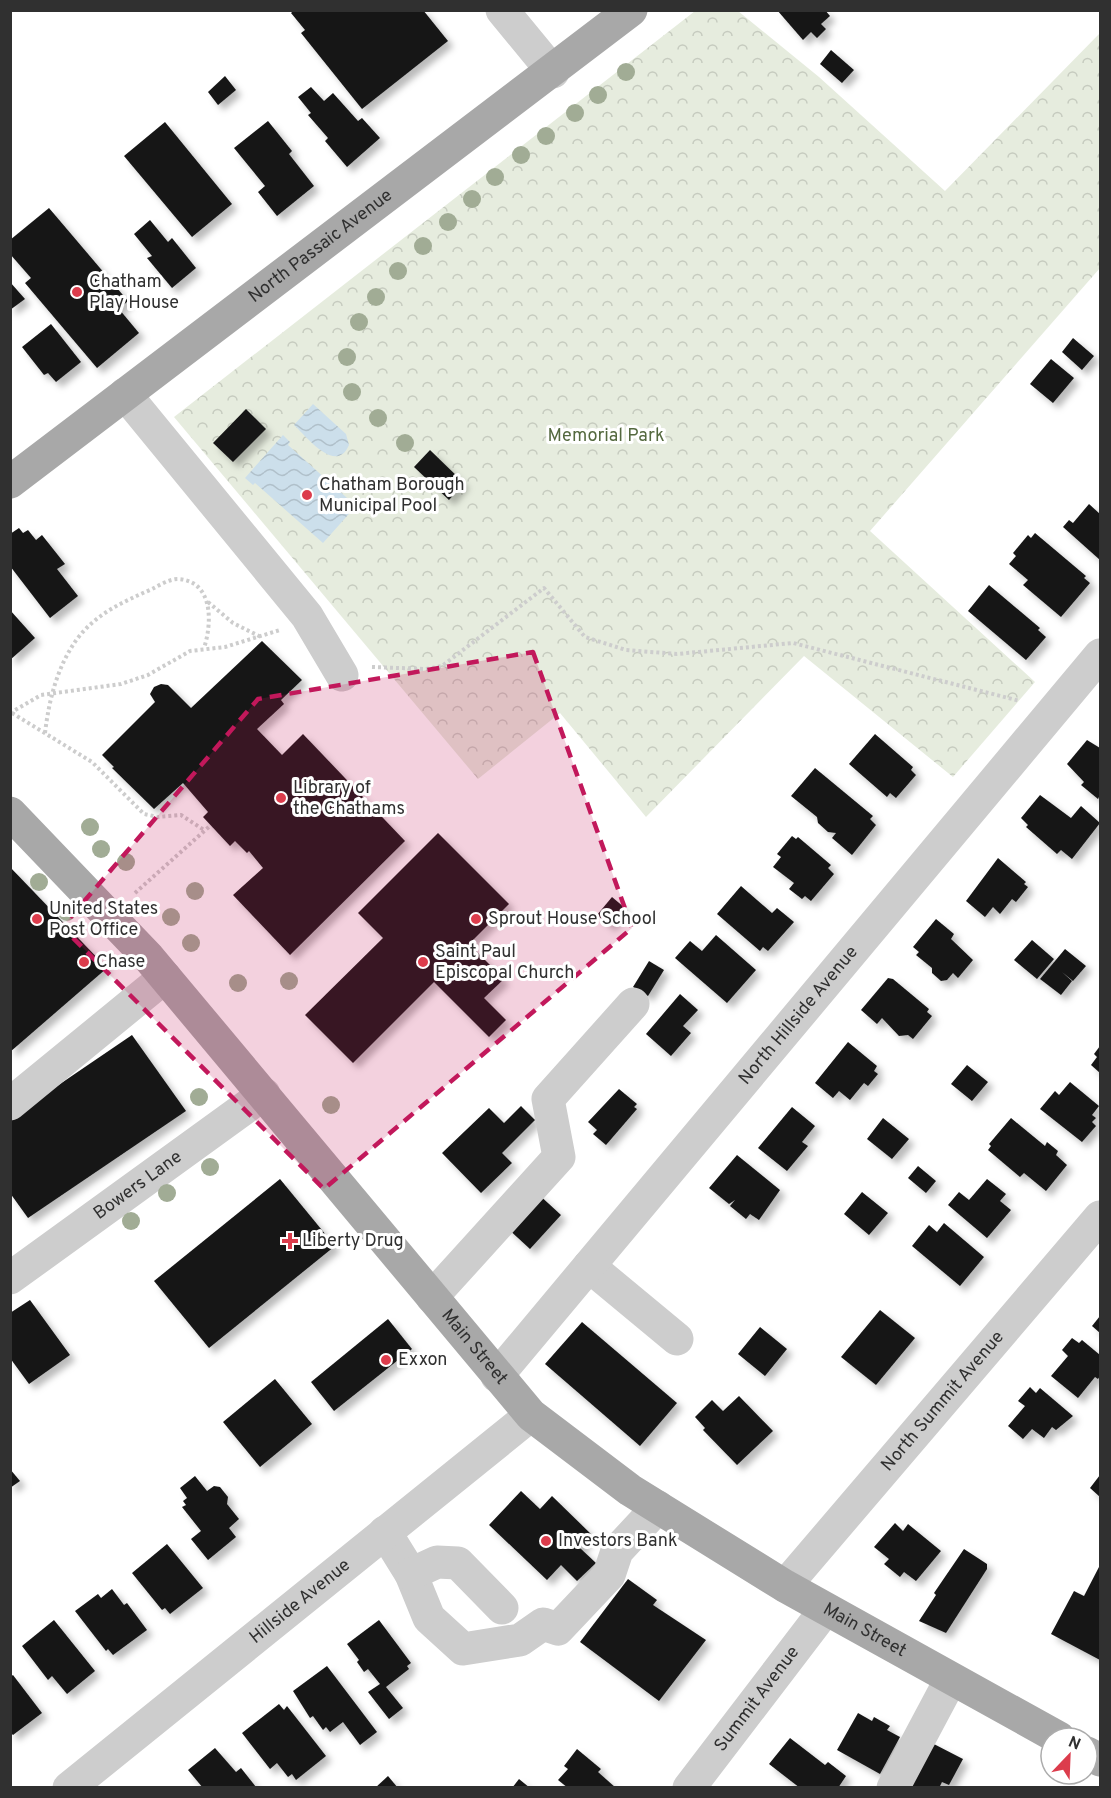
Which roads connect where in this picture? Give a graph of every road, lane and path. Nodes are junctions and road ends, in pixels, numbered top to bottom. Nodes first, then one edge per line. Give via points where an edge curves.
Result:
1 (502, 10) edge
2 (631, 10) edge
3 (553, 72) junction
4 (125, 394) junction
5 (10, 482) edge
6 (208, 602) junction
7 (280, 630) dead end
8 (262, 637) junction
9 (204, 648) junction
10 (1101, 656) edge
11 (355, 671) joint
12 (51, 693) junction
13 (1031, 703) dead end
14 (11, 713) edge
15 (45, 733) junction
16 (10, 813) edge
17 (211, 825) dead end
18 (204, 830) junction
19 (135, 893) dead end
20 (165, 977) junction
21 (633, 1004) dead end
22 (264, 1094) junction
23 (10, 1104) edge
24 (1101, 1217) edge
25 (589, 1266) junction
26 (10, 1278) edge
27 (432, 1297) junction
28 (677, 1339) dead end
29 (497, 1376) junction
30 (531, 1415) junction
31 (658, 1507) junction
32 (385, 1532) junction
33 (416, 1586) junction
34 (785, 1586) junction
35 (502, 1608) dead end
36 (825, 1610) junction
37 (951, 1679) junction
38 (1039, 1727) edge
39 (69, 1788) edge
40 (688, 1788) edge
41 (893, 1788) edge

1 - 3 street
2 - 3 main road, North Passaic Avenue
3 - 4 main road, North Passaic Avenue
4 - 5 main road, North Passaic Avenue
4 - 11 street
6 - 8 path via 233,624
6 - 9 path via 210,630
6 - 12 path via 189,582 176,579 112,606 78,639
7 - 8 path
8 - 9 path
9 - 12 path via 182,654 134,680
10 - 25 street, North Hillside Avenue
11 - 13 path via 442,666 544,588 585,637 615,647 677,654 793,643
12 - 14 path via 40,695
12 - 15 path
14 - 15 path
15 - 18 path via 102,771 144,814 181,815
16 - 20 main road, Main Street
17 - 18 path
18 - 19 path
20 - 22 main road, Main Street
20 - 23 street
21 - 27 street via 548,1100 559,1157
22 - 26 street, Bowers Lane
22 - 27 main road, Main Street
24 - 34 street, North Summit Avenue
25 - 28 street
25 - 29 street, North Hillside Avenue
27 - 29 main road, Main Street
29 - 30 main road, Main Street
30 - 31 main road, Main Street
30 - 32 street, Hillside Avenue
31 - 33 street via 617,1551 609,1575 558,1629 543,1624 520,1640 463,1648 429,1617
31 - 34 main road, Main Street
32 - 33 street
32 - 39 street, Hillside Avenue
33 - 35 street via 437,1562 458,1563
34 - 36 main road, Main Street
36 - 37 main road, Main Street
36 - 40 street, Summit Avenue
37 - 38 main road, Main Street
37 - 41 street

